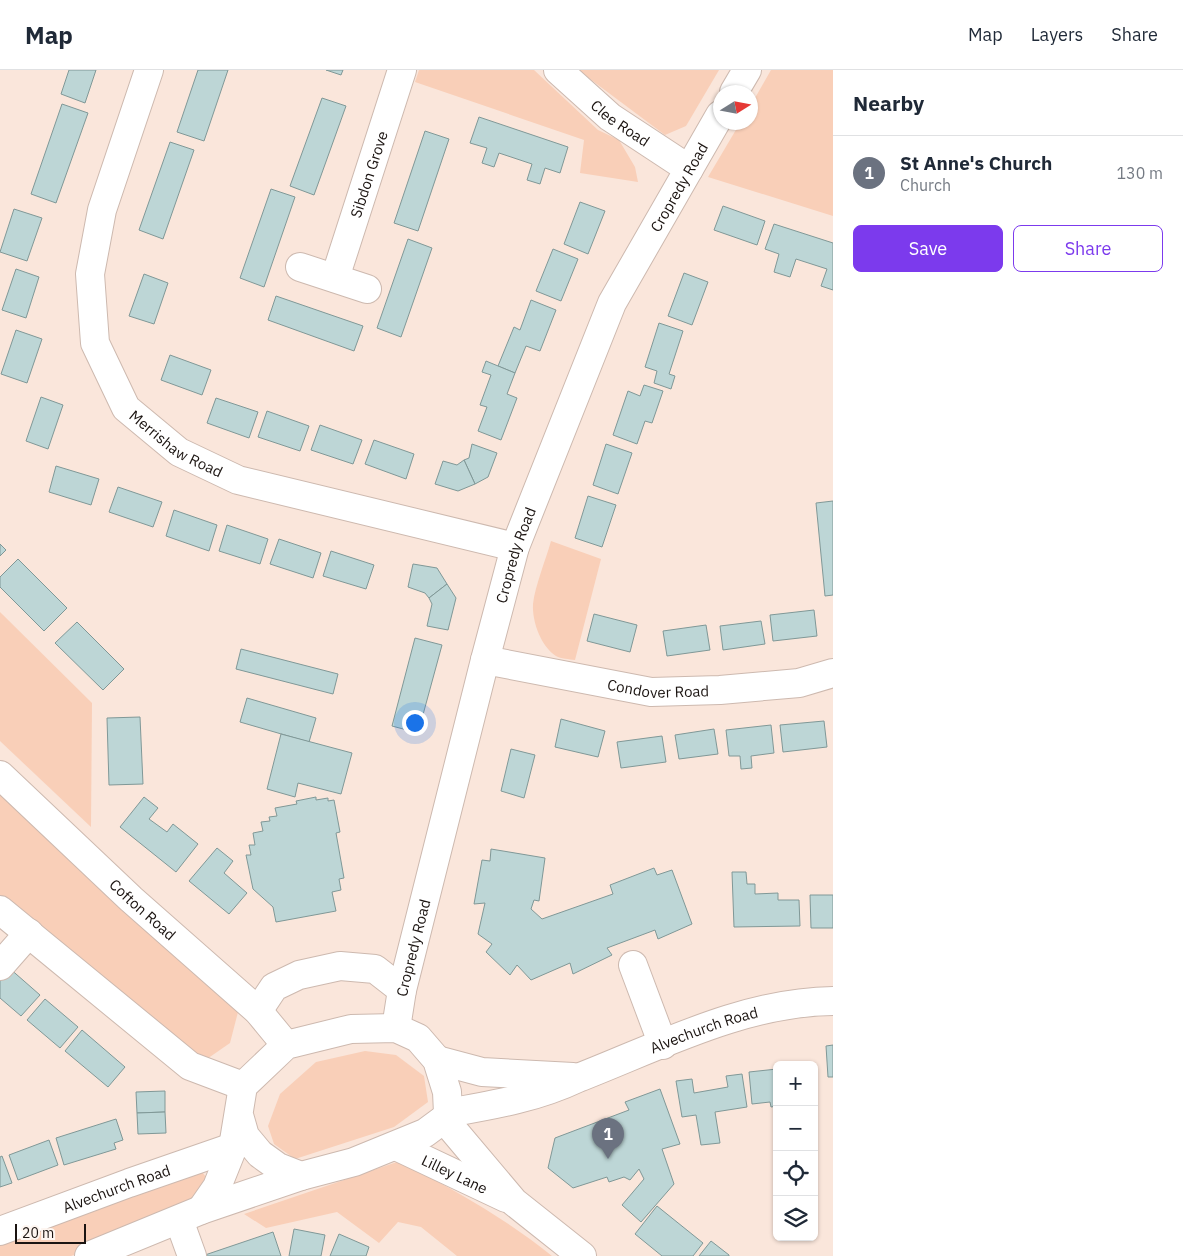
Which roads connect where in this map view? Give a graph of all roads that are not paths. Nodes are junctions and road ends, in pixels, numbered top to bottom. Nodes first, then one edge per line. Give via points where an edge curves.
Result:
1 (149, 70) edge
2 (402, 70) edge
3 (558, 70) edge
4 (747, 70) edge
5 (738, 85) edge
6 (713, 127) edge
7 (689, 169) junction
8 (300, 267) dead end
9 (335, 278) junction
10 (367, 289) dead end
11 (516, 547) junction
12 (484, 660) junction
13 (833, 673) edge
14 (0, 775) edge
15 (0, 910) edge
16 (29, 933) junction
17 (634, 965) dead end
18 (0, 966) edge
19 (402, 990) junction
20 (833, 1001) edge
21 (258, 1011) junction
22 (396, 1028) junction
23 (286, 1045) junction
24 (663, 1045) junction
25 (437, 1060) junction
26 (578, 1078) junction
27 (243, 1086) junction
28 (518, 1100) junction
29 (239, 1115) junction
30 (446, 1116) junction
31 (396, 1146) junction
32 (465, 1146) junction
33 (233, 1147) junction
34 (301, 1176) junction
35 (514, 1202) junction
36 (190, 1215) junction
37 (0, 1231) edge
38 (89, 1256) edge
39 (192, 1256) edge
40 (582, 1256) edge

1 - 11 street, Merrishaw Road via 102,210 90,274 95,343 126,408 179,452 238,480
2 - 9 street, Sibdon Grove
3 - 7 street, Clee Road via 610,117
4 - 5 street
6 - 7 street, Cropredy Road
7 - 11 street, Cropredy Road via 612,303
8 - 9 street
9 - 10 street
11 - 12 street, Cropredy Road
12 - 13 street, Condover Road via 651,692 799,683
12 - 19 street, Cropredy Road
14 - 21 street, Cofton Road via 131,899
15 - 16 street
16 - 18 street
16 - 27 street via 190,1066
17 - 24 street
19 - 21 street via 375,969 340,966 299,975 274,987
19 - 22 street, Cropredy Road
20 - 24 street, Alvechurch Road via 814,1001 742,1014
21 - 23 street, Cofton Road
22 - 23 street via 351,1029
22 - 25 street via 418,1038
23 - 27 street
24 - 26 street, Alvechurch Road
25 - 26 street, Alvechurch Road via 482,1072
25 - 30 street via 447,1092
26 - 28 street, Alvechurch Road
27 - 29 street
28 - 30 street, Alvechurch Road
28 - 32 street, Alvechurch Road via 472,1132
29 - 33 street
29 - 34 street via 245,1136 260,1154 278,1167
30 - 31 street via 425,1133
30 - 32 street, Lilley Lane
31 - 34 street via 354,1162
31 - 35 street, Lilley Lane
32 - 35 street, Lilley Lane
33 - 36 street via 217,1187
33 - 37 street, Alvechurch Road
34 - 36 street
35 - 40 street, Lilley Lane
36 - 38 street
36 - 39 street

